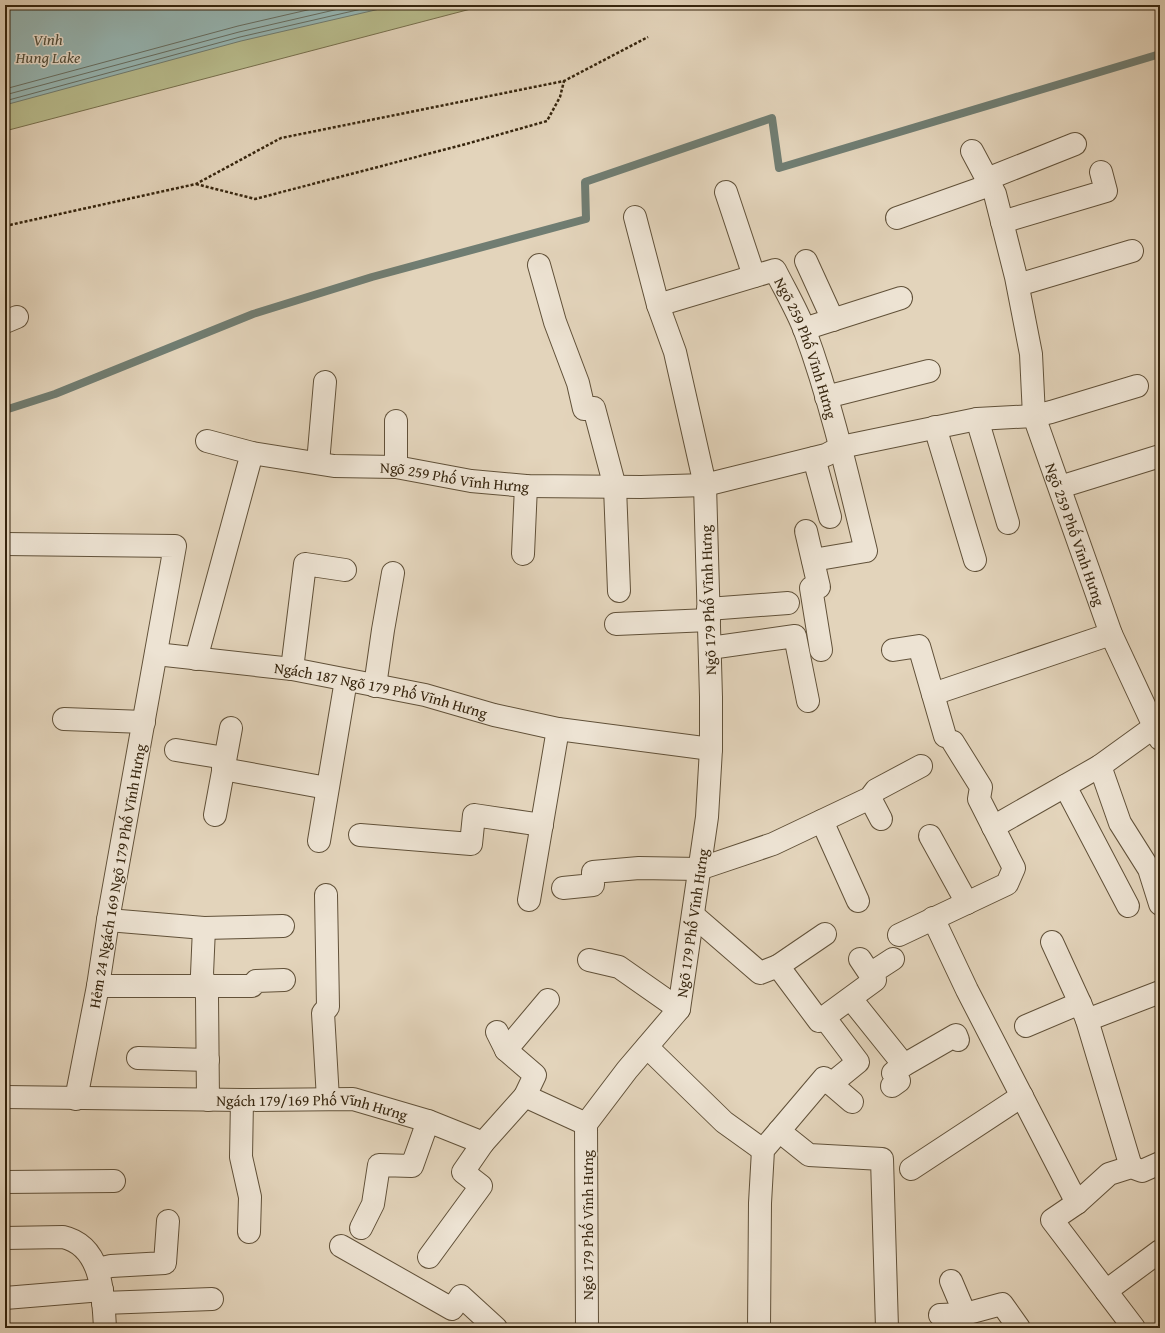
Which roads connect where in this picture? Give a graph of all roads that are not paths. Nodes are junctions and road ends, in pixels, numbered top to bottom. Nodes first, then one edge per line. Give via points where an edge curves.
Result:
1 (1074, 144) dead end
2 (972, 151) dead end
3 (1101, 172) dead end
4 (988, 182) junction
5 (726, 192) dead end
6 (635, 217) dead end
7 (897, 218) dead end
8 (1002, 222) junction
9 (1132, 251) dead end
10 (806, 261) dead end
11 (539, 265) dead end
12 (754, 276) junction
13 (1018, 285) junction
14 (901, 298) dead end
15 (658, 305) junction
16 (832, 320) junction
17 (804, 329) junction
18 (929, 371) dead end
19 (325, 382) dead end
20 (1137, 386) dead end
21 (826, 397) junction
22 (1034, 416) junction
23 (976, 419) junction
24 (396, 421) dead end
25 (934, 427) junction
26 (207, 441) dead end
27 (841, 447) junction
28 (252, 453) junction
29 (1160, 456) edge
30 (814, 458) junction
31 (318, 463) junction
32 (396, 467) junction
33 (705, 485) junction
34 (526, 486) junction
35 (615, 487) junction
36 (1060, 487) junction
37 (830, 517) dead end
38 (1008, 523) dead end
39 (806, 531) dead end
40 (5, 544) edge
41 (523, 554) dead end
42 (813, 560) junction
43 (975, 560) dead end
44 (345, 570) dead end
45 (393, 574) dead end
46 (619, 591) dead end
47 (788, 603) dead end
48 (709, 615) junction
49 (616, 624) dead end
50 (1111, 634) junction
51 (710, 648) junction
52 (821, 650) dead end
53 (893, 650) dead end
54 (156, 654) junction
55 (196, 658) junction
56 (292, 669) junction
57 (346, 680) junction
58 (375, 686) junction
59 (933, 694) junction
60 (808, 702) dead end
61 (64, 719) dead end
62 (144, 722) junction
63 (230, 728) dead end
64 (558, 729) junction
65 (1158, 730) edge
66 (711, 749) junction
67 (176, 750) dead end
68 (224, 764) junction
69 (921, 766) dead end
70 (1100, 766) junction
71 (1065, 786) junction
72 (327, 788) junction
73 (870, 798) junction
74 (216, 816) dead end
75 (881, 819) dead end
76 (822, 821) junction
77 (542, 825) junction
78 (993, 827) junction
79 (360, 835) dead end
80 (930, 836) dead end
81 (318, 841) dead end
82 (698, 870) junction
83 (563, 888) dead end
84 (326, 895) dead end
85 (528, 900) dead end
86 (858, 901) dead end
87 (967, 903) junction
88 (1160, 904) edge
89 (1128, 906) dead end
90 (693, 915) junction
91 (933, 918) junction
92 (108, 920) junction
93 (283, 926) dead end
94 (204, 928) junction
95 (825, 934) dead end
96 (899, 935) dead end
97 (1052, 942) dead end
98 (893, 959) dead end
99 (589, 960) dead end
100 (778, 966) junction
101 (284, 980) dead end
102 (98, 986) junction
103 (205, 986) junction
104 (1160, 992) edge
105 (851, 999) junction
106 (548, 1000) dead end
107 (679, 1009) junction
108 (1084, 1012) junction
109 (824, 1017) junction
110 (1026, 1026) dead end
111 (958, 1040) dead end
112 (647, 1047) junction
113 (138, 1058) dead end
114 (208, 1060) junction
115 (904, 1065) junction
116 (831, 1084) junction
117 (892, 1086) dead end
118 (525, 1096) junction
119 (1022, 1096) junction
120 (5, 1097) edge
121 (76, 1099) junction
122 (328, 1099) junction
123 (208, 1100) junction
124 (242, 1100) junction
125 (852, 1102) dead end
126 (428, 1121) junction
127 (586, 1124) junction
128 (779, 1131) junction
129 (483, 1143) junction
130 (763, 1150) junction
131 (1160, 1163) edge
132 (1131, 1167) junction
133 (911, 1169) dead end
134 (114, 1181) dead end
135 (5, 1182) edge
136 (1077, 1203) junction
137 (168, 1221) dead end
138 (362, 1228) dead end
139 (249, 1232) dead end
140 (5, 1238) edge
141 (341, 1246) dead end
142 (1160, 1251) edge
143 (429, 1257) dead end
144 (951, 1281) dead end
145 (101, 1287) junction
146 (1106, 1291) junction
147 (5, 1298) edge
148 (212, 1299) dead end
149 (965, 1314) junction
150 (940, 1315) dead end
151 (105, 1328) edge
152 (496, 1328) edge
153 (587, 1328) edge
154 (759, 1328) edge
155 (887, 1328) edge
156 (1019, 1328) edge
157 (1134, 1328) edge

1 - 4 street
2 - 4 street
3 - 8 street via 1106,191
4 - 7 street
4 - 8 street via 995,194
5 - 12 street
6 - 15 street
8 - 13 street
9 - 13 street
10 - 16 street
11 - 35 street via 555,322 578,383 584,409 594,408
12 - 15 street, Ngõ 259 Phố Vĩnh Hưng
12 - 17 street, Ngõ 259 Phố Vĩnh Hưng via 775,270
13 - 22 street via 1031,354
14 - 16 street
15 - 33 street via 675,352
16 - 17 street
17 - 21 street, Ngõ 259 Phố Vĩnh Hưng
18 - 21 street
19 - 31 street
20 - 22 street
21 - 27 street, Ngõ 259 Phố Vĩnh Hưng
22 - 23 street, Ngõ 259 Phố Vĩnh Hưng
22 - 36 street, Ngõ 259 Phố Vĩnh Hưng
23 - 25 street, Ngõ 259 Phố Vĩnh Hưng
23 - 38 street
24 - 32 street
25 - 27 street, Ngõ 259 Phố Vĩnh Hưng
25 - 43 street
26 - 28 street, Ngõ 259 Phố Vĩnh Hưng
27 - 30 street, Ngõ 259 Phố Vĩnh Hưng
27 - 42 street via 866,551
28 - 31 street, Ngõ 259 Phố Vĩnh Hưng
28 - 55 street
29 - 36 street
30 - 33 street, Ngõ 259 Phố Vĩnh Hưng
30 - 37 street
31 - 32 street, Ngõ 259 Phố Vĩnh Hưng via 334,466
32 - 34 street, Ngõ 259 Phố Vĩnh Hưng via 471,481
33 - 35 street, Ngõ 259 Phố Vĩnh Hưng
33 - 48 street, Ngõ 179 Phố Vĩnh Hưng
34 - 35 street, Ngõ 259 Phố Vĩnh Hưng
34 - 41 street
35 - 46 street
36 - 50 street, Ngõ 259 Phố Vĩnh Hưng
39 - 42 street
40 - 54 street via 175,546
42 - 52 street via 819,587 811,588
44 - 56 street via 305,564
45 - 58 street
47 - 48 street
48 - 49 street
48 - 51 street, Ngõ 179 Phố Vĩnh Hưng
50 - 59 street
50 - 65 street, Ngõ 259 Phố Vĩnh Hưng
51 - 60 street via 796,636
51 - 66 street, Ngõ 179 Phố Vĩnh Hưng
53 - 59 street via 919,646
54 - 55 street, Ngách 187 Ngõ 179 Phố Vĩnh Hưng
54 - 62 street, Hẻm 24 Ngách 169 Ngõ 179 Phố Vĩnh Hưng
55 - 56 street, Ngách 187 Ngõ 179 Phố Vĩnh Hưng
56 - 57 street, Ngách 187 Ngõ 179 Phố Vĩnh Hưng
57 - 58 street, Ngách 187 Ngõ 179 Phố Vĩnh Hưng
57 - 72 street
58 - 64 street, Ngách 187 Ngõ 179 Phố Vĩnh Hưng via 425,695 494,715
59 - 78 street via 949,739 980,787 979,799
61 - 62 street
62 - 92 street, Hẻm 24 Ngách 169 Ngõ 179 Phố Vĩnh Hưng
63 - 68 street
64 - 66 street, Ngách 187 Ngõ 179 Phố Vĩnh Hưng
64 - 77 street
65 - 70 street, Ngõ 259 Phố Vĩnh Hưng
66 - 82 street, Ngõ 179 Phố Vĩnh Hưng via 707,817
67 - 68 street
68 - 72 street
68 - 74 street
69 - 73 street via 876,790
70 - 71 street, Ngõ 259 Phố Vĩnh Hưng
70 - 88 street via 1120,823 1149,869
71 - 78 street, Ngõ 259 Phố Vĩnh Hưng
71 - 89 street
72 - 81 street
73 - 75 street
73 - 76 street
76 - 82 street via 773,844
76 - 86 street
77 - 79 street via 474,815 470,844
77 - 85 street
78 - 87 street via 1014,868 1007,884
80 - 87 street
82 - 83 street via 639,868 594,872 593,886
82 - 90 street, Ngõ 179 Phố Vĩnh Hưng
84 - 122 street via 328,1007 322,1013
87 - 91 street
90 - 100 street via 760,973
90 - 107 street, Ngõ 179 Phố Vĩnh Hưng
91 - 96 street
91 - 119 street
92 - 94 street
92 - 102 street, Hẻm 24 Ngách 169 Ngõ 179 Phố Vĩnh Hưng
93 - 94 street
94 - 103 street via 202,974
95 - 100 street
97 - 108 street
98 - 105 street via 865,966 875,980
99 - 107 street via 619,967
100 - 109 street via 819,1021
101 - 103 street via 256,981 252,986
102 - 103 street
102 - 121 street, Hẻm 24 Ngách 169 Ngõ 179 Phố Vĩnh Hưng
103 - 114 street
104 - 108 street
105 - 109 street
105 - 115 street
106 - 118 street via 501,1041 535,1075
107 - 112 street, Ngõ 179 Phố Vĩnh Hưng
108 - 110 street
108 - 132 street
109 - 116 street via 858,1062
111 - 115 street via 956,1035
112 - 127 street, Ngõ 179 Phố Vĩnh Hưng
112 - 130 street via 724,1122
113 - 114 street
114 - 123 street
115 - 117 street via 893,1073 899,1081
116 - 125 street
116 - 128 street via 824,1078
118 - 127 street
118 - 129 street
119 - 133 street
119 - 136 street
120 - 121 street, Ngách 179/169 Phố Vĩnh Hưng
121 - 123 street, Ngách 179/169 Phố Vĩnh Hưng
122 - 124 street, Ngách 179/169 Phố Vĩnh Hưng
122 - 126 street, Ngách 179/169 Phố Vĩnh Hưng via 352,1099
123 - 124 street, Ngách 179/169 Phố Vĩnh Hưng
124 - 139 street via 241,1157 250,1197
126 - 129 street, Ngách 179/169 Phố Vĩnh Hưng
126 - 138 street via 412,1166 379,1165 373,1204
127 - 153 street, Ngõ 179 Phố Vĩnh Hưng
128 - 130 street
128 - 155 street via 809,1155 882,1160
129 - 143 street via 463,1172 481,1186
130 - 154 street
131 - 132 street via 1142,1171
132 - 136 street via 1109,1174
134 - 135 street
136 - 146 street via 1052,1220
137 - 145 street via 165,1264 111,1266
140 - 145 street via 70,1239 81,1245 89,1254
141 - 152 street via 452,1309 461,1296
142 - 146 street
144 - 149 street
145 - 147 street
145 - 148 street
145 - 151 street
146 - 157 street
149 - 150 street
149 - 156 street via 1002,1304

